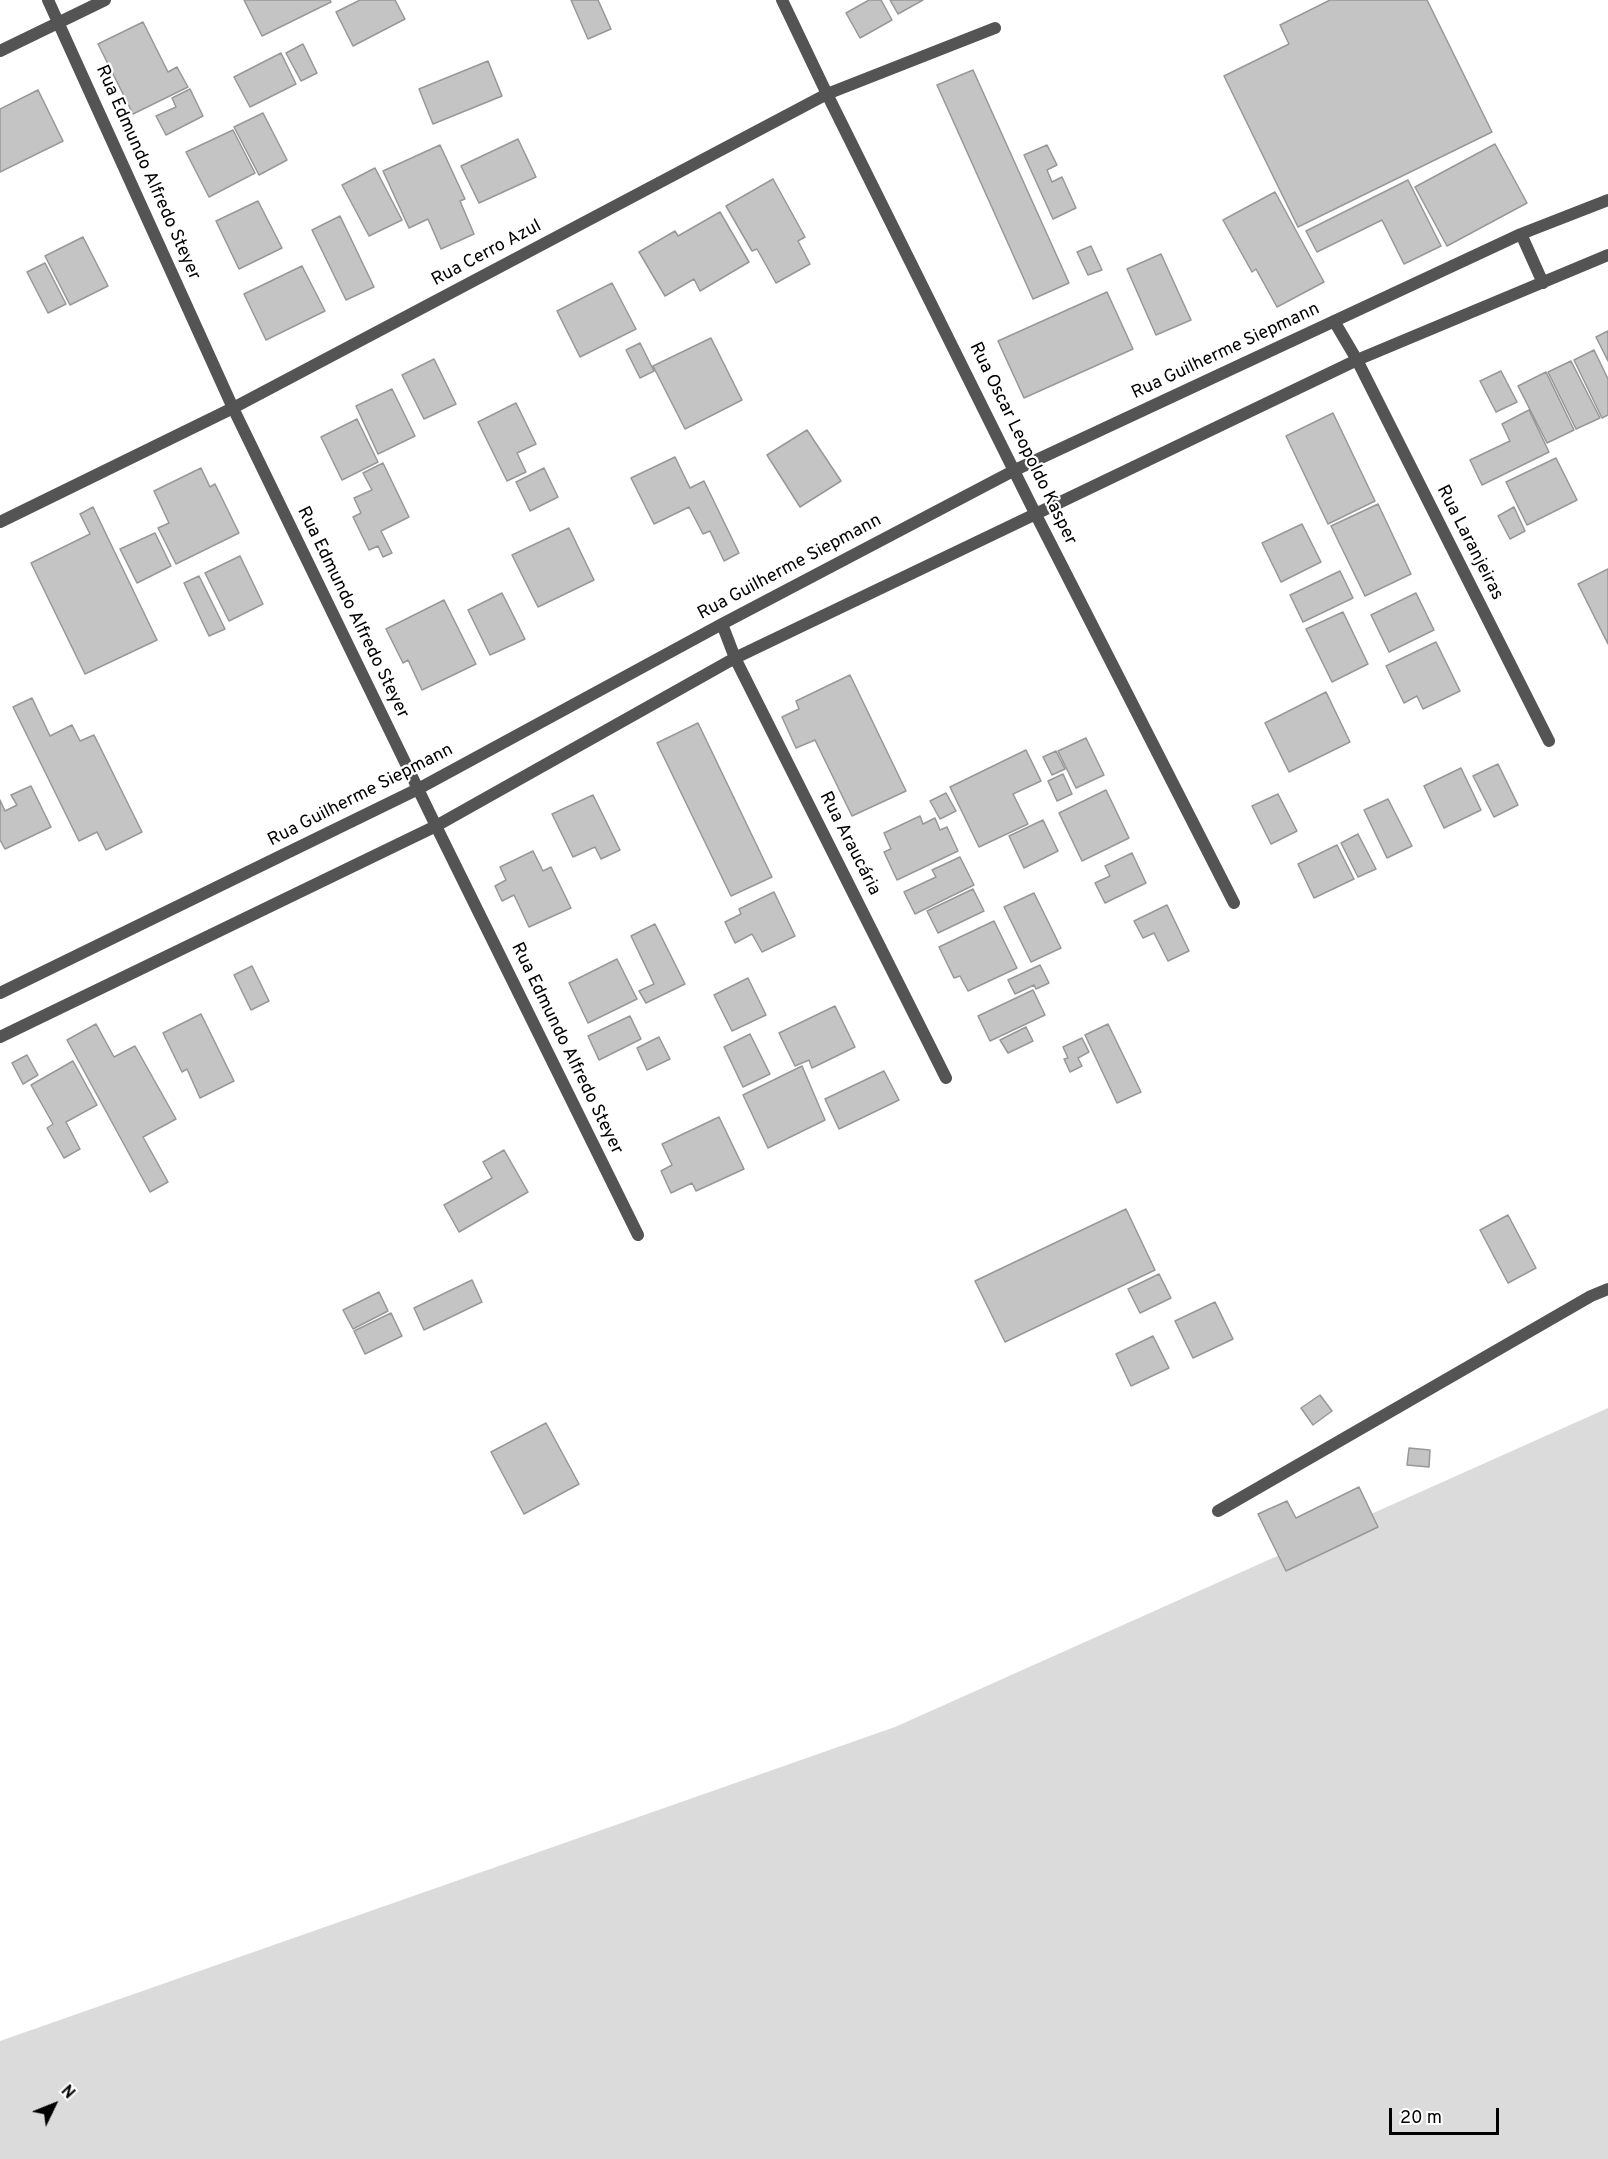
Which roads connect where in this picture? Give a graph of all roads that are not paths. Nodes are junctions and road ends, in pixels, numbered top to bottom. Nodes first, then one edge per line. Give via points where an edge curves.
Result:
1 (48, 0) edge
2 (105, 0) edge
3 (782, 0) edge
4 (60, 23) junction
5 (995, 28) dead end
6 (0, 51) edge
7 (827, 94) junction
8 (1608, 200) edge
9 (1521, 234) junction
10 (1608, 255) edge
11 (1544, 283) junction
12 (1334, 321) junction
13 (1357, 360) junction
14 (233, 408) junction
15 (1015, 470) junction
16 (1035, 513) junction
17 (0, 522) edge
18 (722, 624) junction
19 (735, 658) junction
20 (1549, 741) dead end
21 (418, 789) junction
22 (436, 826) junction
23 (1234, 903) dead end
24 (0, 993) edge
25 (0, 1037) edge
26 (946, 1078) dead end
27 (638, 1235) dead end
28 (1608, 1289) edge
29 (1218, 1511) dead end

1 - 4 street, Rua Edmundo Alfredo Steyer
2 - 4 street
3 - 7 street, Rua Oscar Leopoldo Kasper
4 - 6 street
4 - 14 street, Rua Edmundo Alfredo Steyer
5 - 7 street, Rua Cerro Azul
7 - 14 street, Rua Cerro Azul
7 - 15 street, Rua Oscar Leopoldo Kasper
8 - 9 street, Rua Guilherme Siepmann
9 - 11 street
9 - 12 street, Rua Guilherme Siepmann
10 - 11 street
11 - 13 street
12 - 13 street, Rua Laranjeiras
12 - 15 street, Rua Guilherme Siepmann
13 - 16 street
13 - 20 street, Rua Laranjeiras
14 - 17 street, Rua Cerro Azul
14 - 21 street, Rua Edmundo Alfredo Steyer
15 - 16 street, Rua Oscar Leopoldo Kasper
15 - 18 street, Rua Guilherme Siepmann
16 - 19 street
16 - 23 street, Rua Oscar Leopoldo Kasper
18 - 19 street, Rua Araucária
18 - 21 street, Rua Guilherme Siepmann
19 - 22 street
19 - 26 street, Rua Araucária
21 - 22 street, Rua Edmundo Alfredo Steyer
21 - 24 street, Rua Guilherme Siepmann
22 - 25 street
22 - 27 street, Rua Edmundo Alfredo Steyer
28 - 29 street

